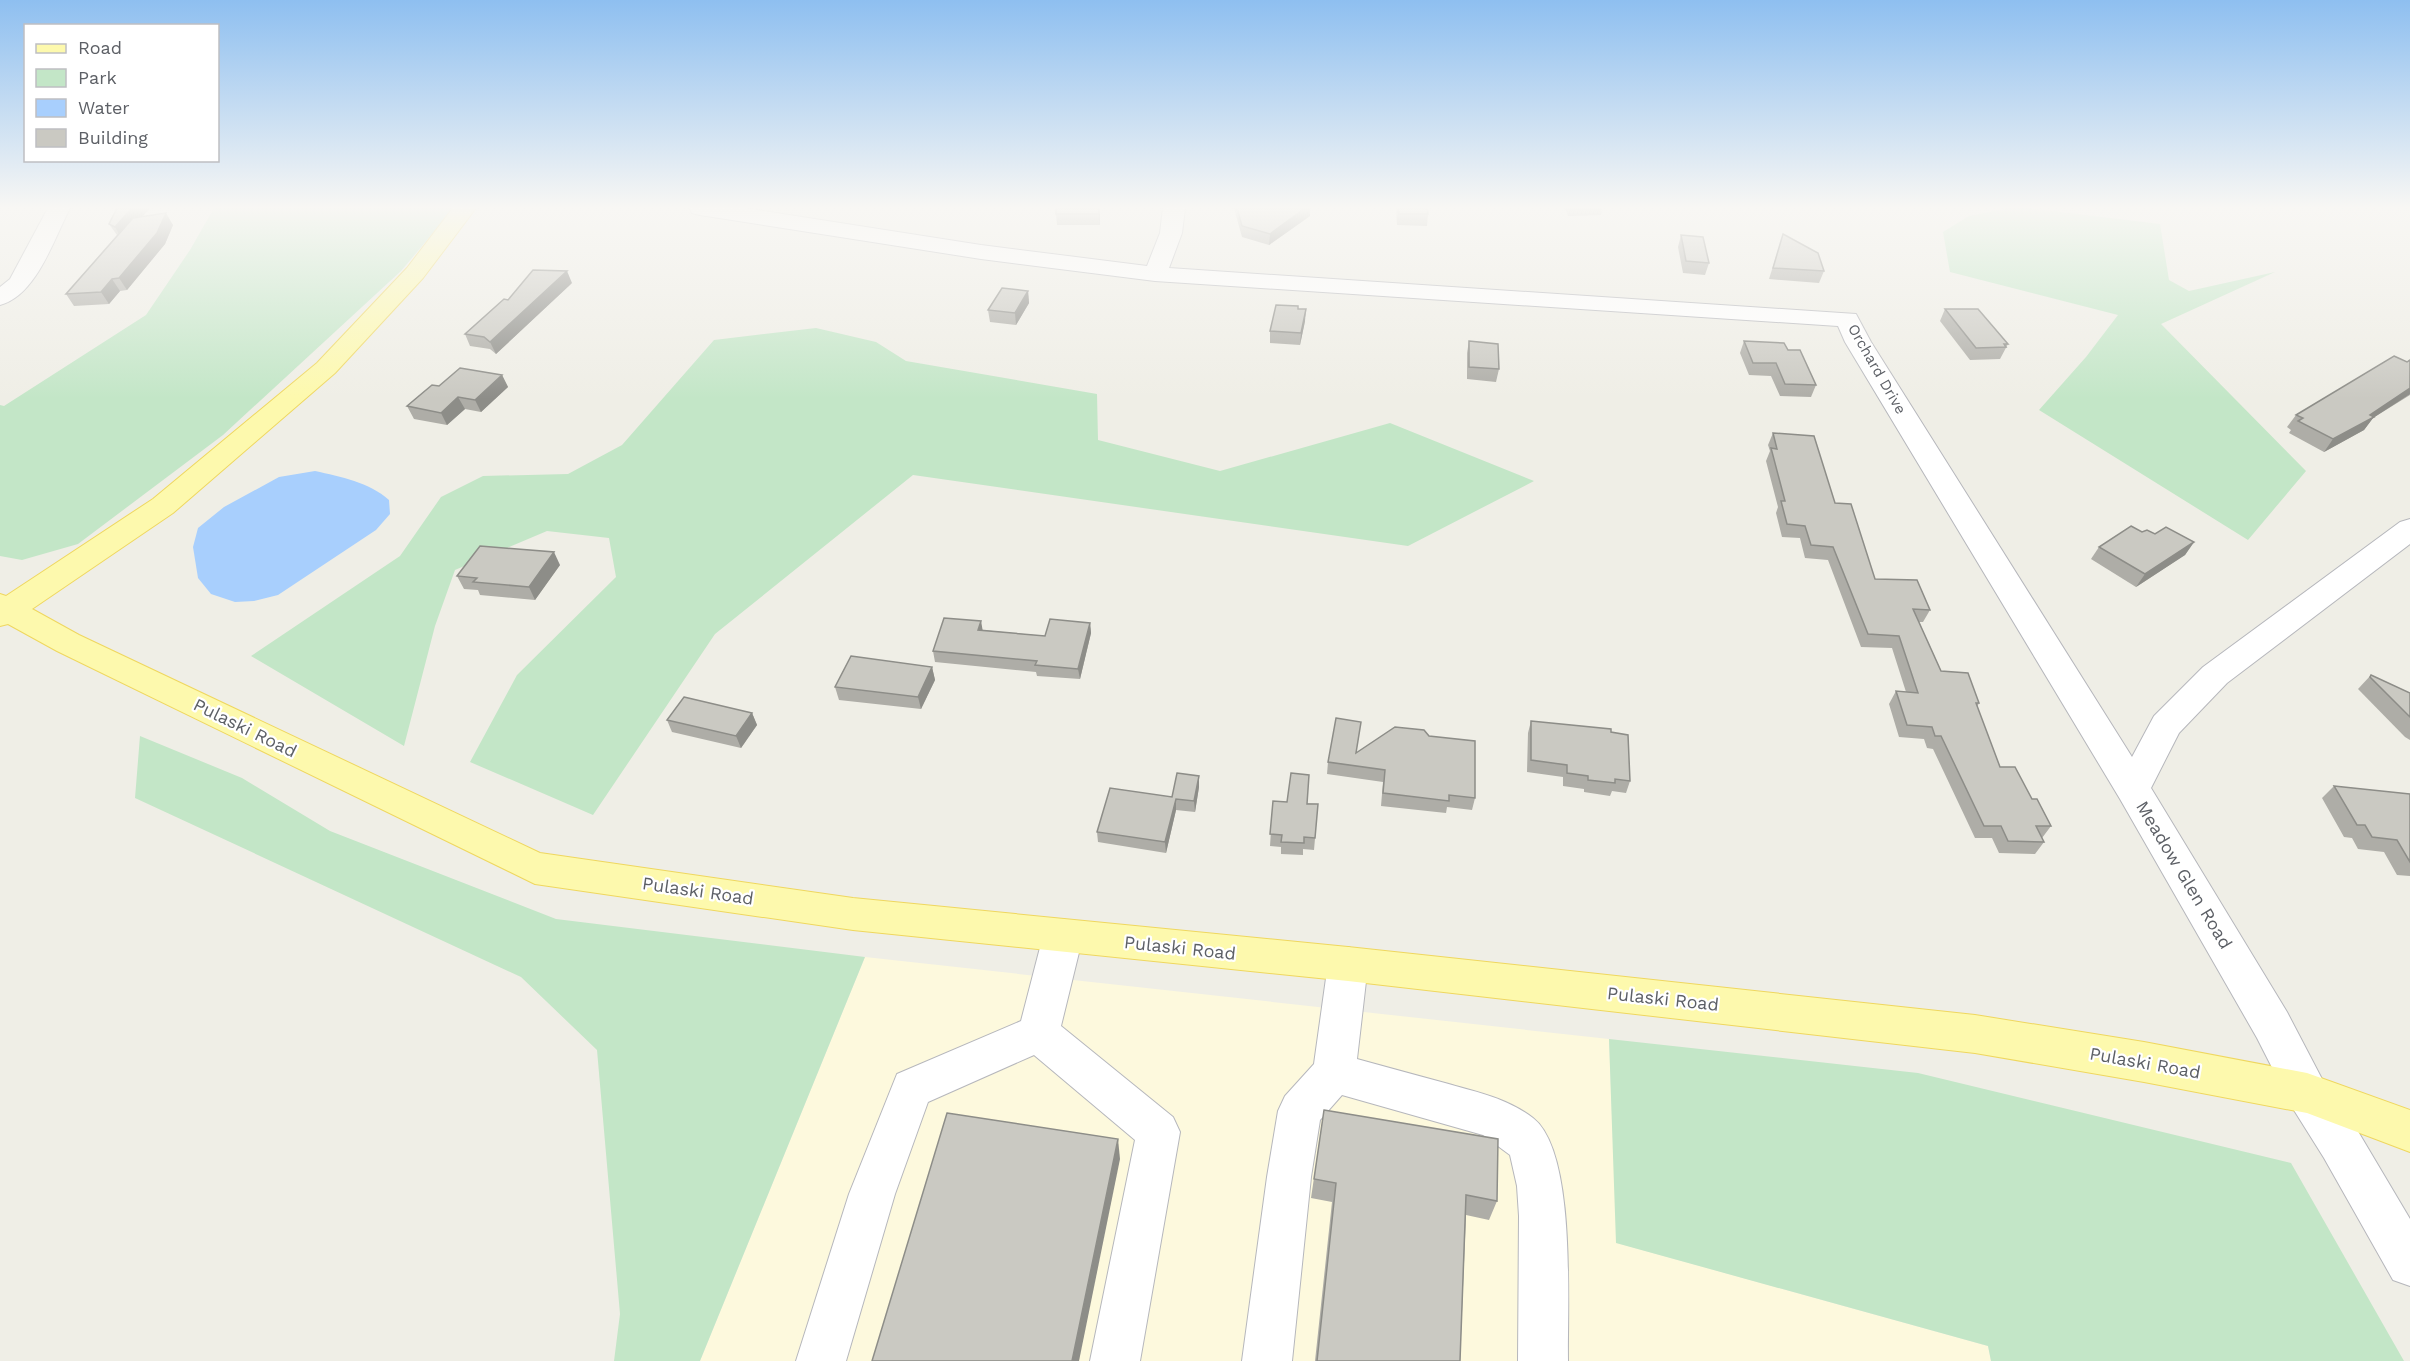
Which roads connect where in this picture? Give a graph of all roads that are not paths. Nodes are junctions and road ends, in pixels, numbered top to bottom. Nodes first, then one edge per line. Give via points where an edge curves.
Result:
1 (26, 272) edge
2 (416, 272) edge
3 (1135, 272) edge
4 (1155, 274) joint
5 (0, 298) edge
6 (2410, 529) edge
7 (3, 610) edge
8 (2133, 789) junction
9 (1063, 936) junction
10 (1348, 964) junction
11 (1040, 1034) junction
12 (1334, 1073) junction
13 (2307, 1093) junction
14 (2410, 1131) edge
15 (2410, 1263) edge
16 (821, 1361) edge
17 (1115, 1361) edge
18 (1267, 1361) edge
19 (1544, 1361) edge

1 - 5 street via 20,283
2 - 7 main road via 326,368 163,506
3 - 4 street, Orchard Drive
4 - 8 street, Orchard Drive via 1847,319
6 - 8 street, Meadow Glen Road via 2215,675 2166,725
7 - 9 main road, Pulaski Road via 535,868 845,913
8 - 13 street, Meadow Glen Road via 2272,1025
9 - 10 main road, Pulaski Road
9 - 11 street
10 - 12 street
10 - 13 main road, Pulaski Road via 1975,1034
11 - 16 street via 912,1088 872,1194
11 - 17 street via 1158,1132
12 - 18 street via 1300,1111
12 - 19 street via 1493,1117 1515,1130 1529,1145 1538,1165 1542,1220
13 - 14 main road, Pulaski Road
13 - 15 street, Meadow Glen Road

